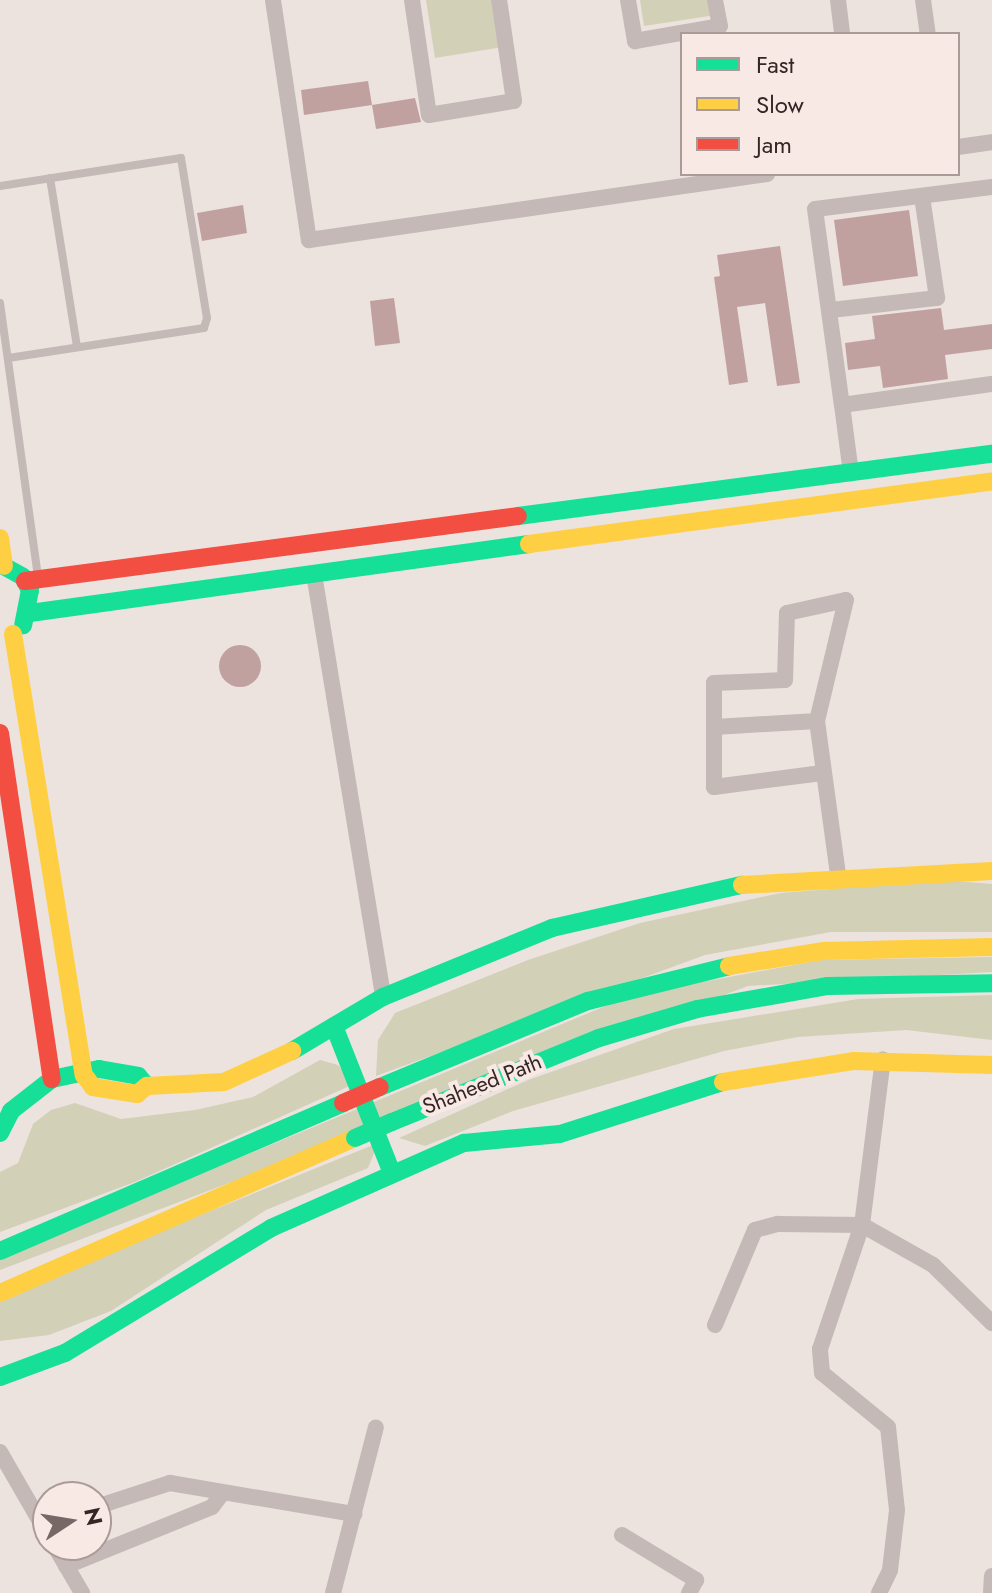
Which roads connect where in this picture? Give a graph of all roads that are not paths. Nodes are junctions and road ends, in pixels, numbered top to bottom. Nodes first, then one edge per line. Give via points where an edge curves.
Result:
1 (273, 0) edge
2 (412, 0) edge
3 (499, 0) edge
4 (628, 0) edge
5 (715, 0) edge
6 (838, 0) edge
7 (923, 0) edge
8 (686, 32) edge
9 (842, 32) edge
10 (928, 32) edge
11 (680, 33) edge
12 (992, 142) edge
13 (960, 147) edge
14 (753, 176) edge
15 (50, 178) junction
16 (0, 186) edge
17 (992, 187) edge
18 (922, 197) junction
19 (0, 303) edge
20 (831, 310) junction
21 (77, 346) junction
22 (8, 358) junction
23 (992, 384) edge
24 (842, 405) junction
25 (992, 454) edge
26 (851, 473) junction
27 (992, 481) edge
28 (0, 538) edge
29 (2, 565) edge
30 (314, 574) junction
31 (32, 580) junction
32 (30, 613) junction
33 (6, 636) edge
34 (817, 721) junction
35 (715, 727) junction
36 (0, 733) edge
37 (822, 773) junction
38 (992, 871) edge
39 (838, 875) junction
40 (992, 947) edge
41 (992, 983) edge
42 (383, 997) junction
43 (334, 1026) junction
44 (883, 1059) junction
45 (992, 1065) edge
46 (84, 1075) junction
47 (52, 1079) junction
48 (0, 1133) edge
49 (391, 1171) junction
50 (862, 1225) junction
51 (0, 1251) edge
52 (0, 1293) edge
53 (992, 1323) edge
54 (715, 1325) dead end
55 (0, 1377) edge
56 (376, 1427) dead end
57 (0, 1452) edge
58 (221, 1495) junction
59 (112, 1502) edge
60 (32, 1506) edge
61 (354, 1514) junction
62 (622, 1535) dead end
63 (63, 1561) edge
64 (66, 1566) junction
65 (992, 1576) edge
66 (82, 1593) edge
67 (333, 1593) edge
68 (689, 1593) edge
69 (879, 1593) edge
70 (991, 1593) edge

1 - 14 street via 309,240
2 - 3 street via 429,115 514,101
4 - 11 street via 635,41
5 - 8 street via 720,26
6 - 9 street
7 - 10 street
12 - 13 street
15 - 16 lane
15 - 21 lane
15 - 21 lane via 184,160 204,328
17 - 18 street
18 - 20 street via 937,298
18 - 20 street via 815,209
19 - 22 lane
20 - 24 street
21 - 22 lane
22 - 31 lane
23 - 24 street
24 - 26 street
25 - 26 main road
26 - 31 main road
27 - 30 main road
28 - 29 main road
29 - 31 main road
30 - 32 main road
30 - 42 street
31 - 32 main road
32 - 33 main road
33 - 46 main road
34 - 35 street
34 - 35 street via 846,600 787,613 785,680 714,683
34 - 37 street
35 - 37 street via 714,787
36 - 47 main road
37 - 39 street
38 - 39 main road
39 - 42 main road via 704,889 552,928
40 - 51 main road, Shaheed Path, bridge via 824,951 694,971 588,1001
41 - 52 main road, Shaheed Path, bridge via 828,986 697,1009 599,1038
42 - 43 main road
43 - 46 main road via 254,1073 224,1082 147,1086 138,1076 99,1069
43 - 49 main road
44 - 45 main road
44 - 49 main road via 712,1084 560,1134 464,1143
44 - 50 street
46 - 47 main road
47 - 48 main road via 11,1111
49 - 55 main road via 271,1228 65,1353
50 - 53 street via 933,1265
50 - 54 street via 778,1224 755,1230
50 - 69 street via 820,1349 822,1373 888,1427 897,1510 890,1570
56 - 61 street
57 - 60 street
58 - 59 street via 170,1483
58 - 61 street
58 - 64 street via 212,1507
61 - 67 street
62 - 68 street via 696,1580
63 - 64 street
64 - 66 street
65 - 70 street

